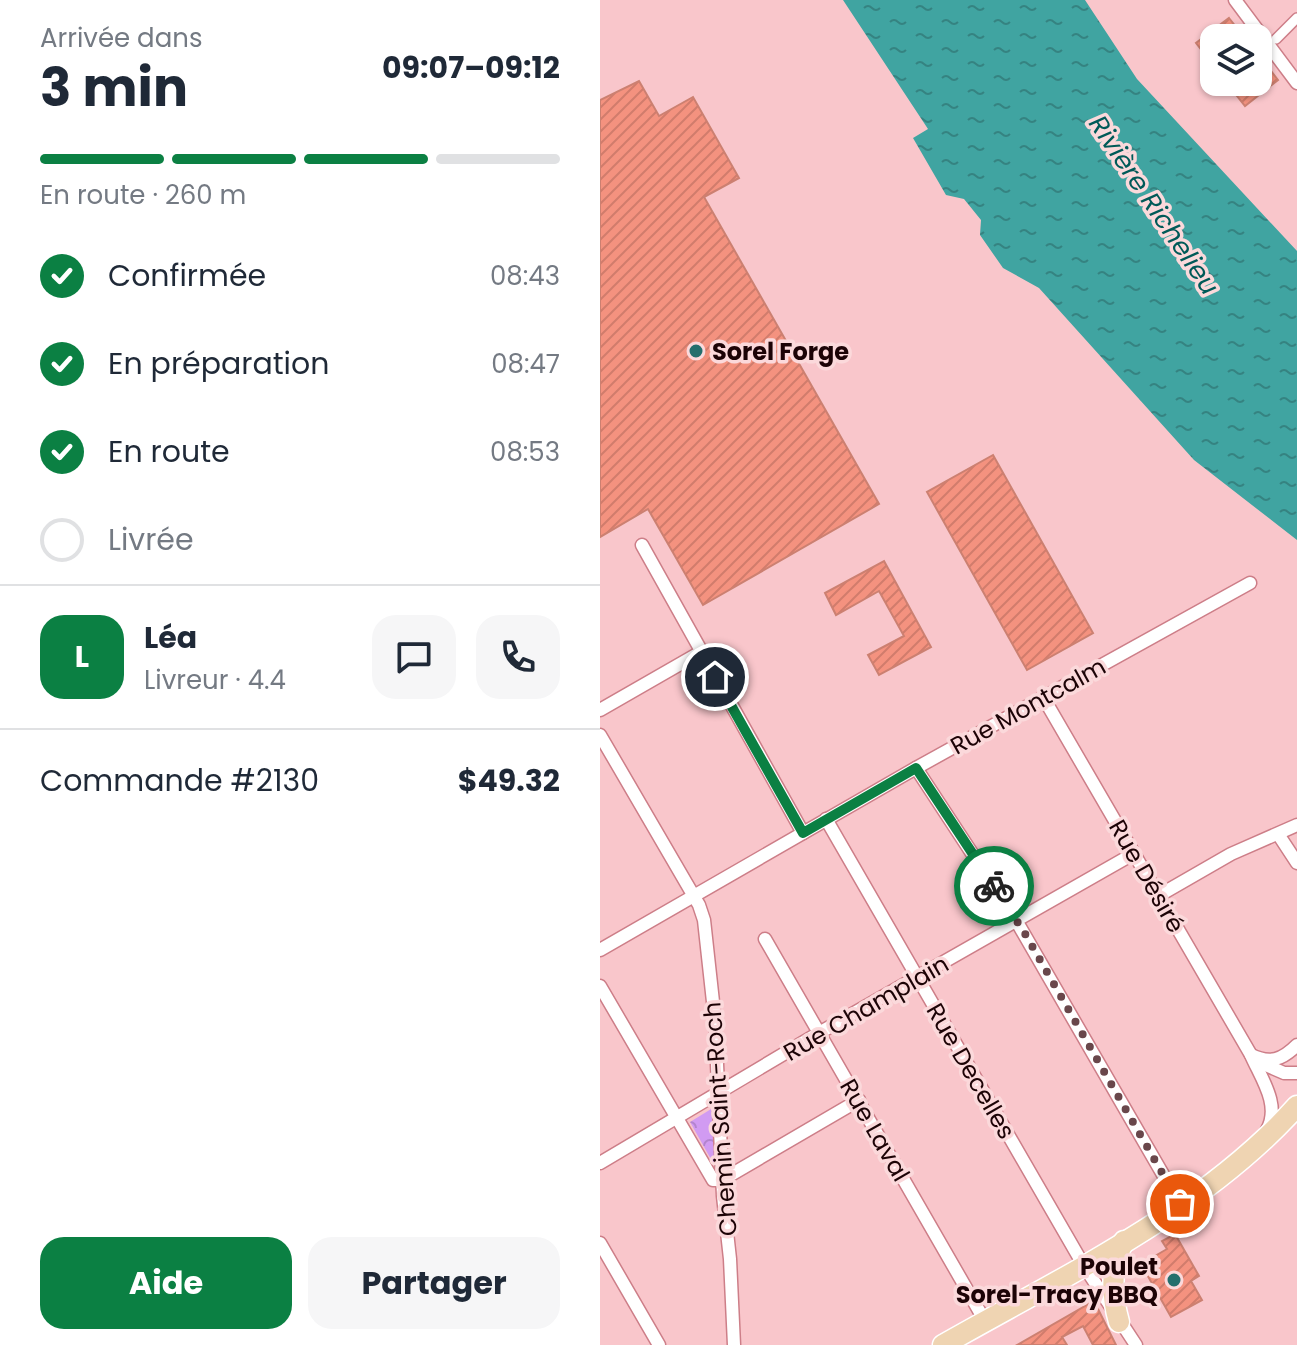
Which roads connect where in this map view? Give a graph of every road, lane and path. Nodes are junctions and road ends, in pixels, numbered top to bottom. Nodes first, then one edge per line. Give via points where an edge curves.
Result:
1 (1239, 2) edge
2 (1297, 18) edge
3 (1276, 39) dead end
4 (1297, 83) edge
5 (642, 545) dead end
6 (1250, 583) dead end
7 (701, 652) junction
8 (1043, 697) junction
9 (600, 710) edge
10 (600, 735) edge
11 (916, 768) junction
12 (826, 819) junction
13 (1297, 825) edge
14 (803, 833) junction
15 (1278, 834) junction
16 (1133, 854) junction
17 (1297, 863) edge
18 (694, 896) junction
19 (1158, 896) junction
20 (1017, 922) junction
21 (765, 939) dead end
22 (600, 950) edge
23 (917, 978) junction
24 (600, 986) edge
25 (819, 1033) junction
26 (1297, 1045) edge
27 (1251, 1055) junction
28 (1297, 1073) edge
29 (719, 1093) junction
30 (859, 1100) junction
31 (1297, 1106) edge
32 (1297, 1117) edge
33 (677, 1119) junction
34 (1277, 1128) junction
35 (1256, 1146) junction
36 (600, 1163) edge
37 (722, 1180) junction
38 (1180, 1204) junction
39 (1124, 1241) junction
40 (600, 1243) edge
41 (1084, 1266) junction
42 (985, 1321) junction
43 (1119, 1322) junction
44 (659, 1345) edge
45 (734, 1345) edge
46 (943, 1345) edge
47 (1127, 1345) edge
48 (1139, 1345) edge

1 - 4 street
2 - 3 street
5 - 7 street
6 - 8 street, Rue Montcalm
7 - 9 street
7 - 14 street
8 - 11 street, Rue Montcalm
8 - 16 street, Rue Désiré
10 - 18 street, Chemin Saint-Roch
11 - 12 street, Rue Montcalm
11 - 20 street
12 - 14 street, Rue Montcalm
12 - 23 street, Rue Decelles
13 - 15 street
14 - 18 street, Rue Montcalm
15 - 17 street
15 - 19 street
16 - 19 street, Rue Désiré
16 - 20 street, Rue Champlain
18 - 22 street, Rue Montcalm
18 - 29 street, Chemin Saint-Roch via 704,920
19 - 27 street, Rue Désiré
20 - 23 street, Rue Champlain
20 - 38 street
21 - 25 street, Rue Laval
23 - 25 street, Rue Champlain
23 - 41 street, Rue Decelles
24 - 33 street
25 - 29 street, Rue Champlain
25 - 30 street, Rue Laval
26 - 27 street via 1274,1060
27 - 28 street via 1266,1067
27 - 35 street, Rue Désiré via 1273,1106 1271,1122
29 - 33 street, Rue Champlain
29 - 37 street, Chemin Saint-Roch
30 - 37 street
30 - 42 street, Rue Laval
31 - 34 main road
32 - 34 street
33 - 36 street, Rue Champlain
33 - 37 street via 709,1176
34 - 35 main road
35 - 38 main road
37 - 45 street, Chemin Saint-Roch
38 - 39 main road
39 - 41 main road
39 - 43 main road via 1113,1277
40 - 44 street
41 - 42 main road
41 - 43 street, Rue Decelles
42 - 46 main road
43 - 47 street, Rue Decelles
43 - 48 street, Rue Decelles

